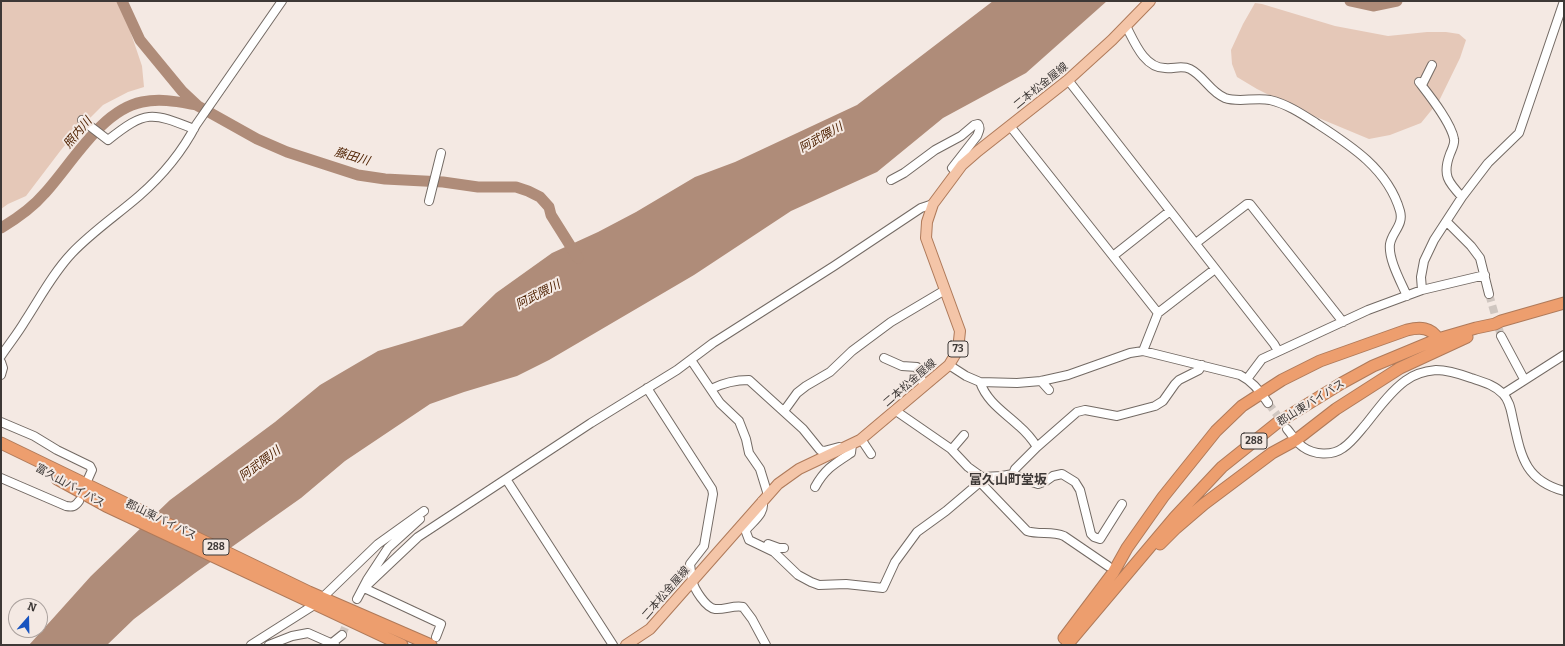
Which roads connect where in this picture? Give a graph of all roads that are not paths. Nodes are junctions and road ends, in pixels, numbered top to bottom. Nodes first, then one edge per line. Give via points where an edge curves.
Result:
1 (282, 1) edge
2 (1150, 1) edge
3 (1564, 1) edge
4 (1126, 26) junction
5 (1432, 65) dead end
6 (1068, 80) junction
7 (82, 120) dead end
8 (1010, 126) junction
9 (195, 127) junction
10 (440, 154) dead end
11 (956, 172) junction
12 (891, 180) dead end
13 (1462, 197) junction
14 (430, 200) dead end
15 (933, 204) junction
16 (1170, 211) junction
17 (1447, 222) junction
18 (1196, 243) junction
19 (1113, 256) junction
20 (1215, 269) junction
21 (1485, 275) junction
22 (946, 290) junction
23 (1422, 290) junction
24 (1489, 294) tunnel mouth
25 (1407, 296) junction
26 (1564, 303) edge
27 (1158, 313) junction
28 (1343, 322) junction
29 (1498, 322) junction
30 (1501, 336) tunnel mouth
31 (1438, 339) junction
32 (1143, 351) junction
33 (1278, 351) junction
34 (1564, 355) edge
35 (1, 356) edge
36 (884, 358) dead end
37 (691, 360) junction
38 (1, 362) edge
39 (949, 365) junction
40 (1202, 365) junction
41 (1, 375) edge
42 (1247, 379) junction
43 (1524, 379) junction
44 (1041, 381) junction
45 (980, 382) junction
46 (924, 386) junction
47 (647, 388) junction
48 (710, 388) junction
49 (1049, 390) dead end
50 (1261, 393) junction
51 (1503, 394) junction
52 (1268, 403) tunnel mouth
53 (784, 411) junction
54 (896, 411) junction
55 (1, 422) edge
56 (1287, 429) tunnel mouth
57 (964, 435) dead end
58 (1296, 440) junction
59 (1, 443) edge
60 (852, 444) junction
61 (1, 447) edge
62 (1037, 447) junction
63 (952, 449) junction
64 (871, 454) dead end
65 (1013, 474) junction
66 (1, 478) edge
67 (88, 479) dead end
68 (506, 479) junction
69 (981, 479) junction
70 (815, 487) dead end
71 (1564, 491) edge
72 (765, 498) junction
73 (79, 501) dead end
74 (1122, 504) dead end
75 (120, 506) junction
76 (755, 543) junction
77 (784, 548) dead end
78 (1108, 566) dead end
79 (692, 581) junction
80 (364, 588) junction
81 (357, 599) tunnel mouth
82 (318, 601) junction
83 (342, 635) tunnel mouth
84 (433, 641) edge
85 (334, 644) edge
86 (251, 645) edge
87 (269, 645) edge
88 (402, 645) edge
89 (613, 645) edge
90 (626, 645) edge
91 (766, 645) edge
92 (1059, 645) edge
93 (1068, 645) edge

1 - 9 street
2 - 4 main road, 二本松金屋線 / 73
3 - 13 street via 1519,133 1488,163
4 - 6 main road, 二本松金屋線 / 73
4 - 25 street via 1141,53 1158,67 1185,67 1194,71 1211,88 1227,98 1270,100 1286,105 1342,139 1376,169 1388,184 1400,210 1401,218 1390,244 1390,252
5 - 13 street via 1420,84 1441,113 1454,139 1446,163 1446,174 1450,184
6 - 8 main road, 二本松金屋線 / 73
6 - 16 street
7 - 9 street via 108,140 130,123 153,116
8 - 11 main road, 二本松金屋線 / 73
8 - 19 street
9 - 35 street via 156,179 72,253 52,277
10 - 14 street
11 - 12 street via 952,168 980,131 978,124
11 - 15 main road, 二本松金屋線 / 73
13 - 17 street
15 - 22 main road, 二本松金屋線 / 73 via 926,222 926,238
15 - 37 street via 921,208 713,343
16 - 18 street
16 - 19 street
17 - 21 street via 1480,258
17 - 23 street via 1434,240 1424,261
18 - 20 street
18 - 28 street via 1237,210 1250,204
19 - 27 street
20 - 27 street
20 - 33 street
21 - 23 street
21 - 24 street
22 - 39 main road, 二本松金屋線 / 73 via 960,331 958,350
22 - 53 street via 891,322 852,351 830,372 797,393
23 - 25 street
25 - 28 street
26 - 29 highway, 郡山東バイパス / 288
27 - 32 street
28 - 33 street
29 - 31 highway, 郡山東バイパス / 288
29 - 58 highway via 1400,368 1342,405
30 - 43 street
31 - 50 highway via 1427,329 1407,330 1320,361
31 - 93 highway, 郡山東バイパス / 288 via 1373,366 1342,383 1277,423 1222,467 1157,537
32 - 40 street
32 - 44 street
33 - 42 street via 1260,361
34 - 43 street
36 - 46 street via 905,367 917,367
37 - 47 street
37 - 48 street
38 - 41 street
39 - 45 street
39 - 46 main road, 二本松金屋線 / 73
40 - 42 street
40 - 62 street via 1200,370 1179,380 1163,401 1155,406 1117,416 1080,410
42 - 50 street
43 - 51 street
44 - 45 street
44 - 49 street
45 - 62 street via 990,400 1020,426
46 - 54 main road, 二本松金屋線 / 73
47 - 68 street
47 - 79 street via 712,489 705,541 701,551 690,564
48 - 53 street via 724,383 749,380
48 - 72 street via 720,403 739,421 749,453 760,469
50 - 52 street
50 - 92 highway via 1242,406 1216,431 1163,497 1127,548 1113,573
51 - 58 street via 1484,382 1453,372 1421,372 1411,376 1398,387 1343,449 1328,453 1313,452 1301,446
51 - 71 street via 1511,408 1527,465 1535,477
53 - 60 street via 803,428 820,450
54 - 60 main road, 二本松金屋線 / 73
54 - 63 street
55 - 67 street via 34,436 90,466 92,470
56 - 58 street
57 - 63 street
58 - 93 highway via 1272,453 1176,528 1088,628
59 - 75 highway, 郡山東バイパス / 288
60 - 64 street
60 - 70 street via 851,453 834,463 821,476
60 - 72 main road, 二本松金屋線 / 73 via 799,469 778,484
61 - 75 highway, 富久山バイパス / 288
62 - 65 street
63 - 69 street
65 - 69 street
65 - 74 street via 1038,484 1062,474 1075,482 1080,490 1091,534 1097,539 1100,539
66 - 73 street via 66,506 72,507
68 - 80 street via 418,538
68 - 89 street
69 - 76 street via 946,511 917,532 895,562 883,588 846,584 819,585 798,575 774,552
69 - 78 street via 1027,531 1064,536
72 - 76 street via 763,509 746,532 749,540
72 - 79 main road, 二本松金屋線 / 73
75 - 82 highway, 富久山バイパス / 288 via 298,597
75 - 82 highway, 郡山東バイパス / 288 via 309,592
76 - 77 street
79 - 90 main road, 二本松金屋線 / 73 via 650,629
79 - 91 street via 694,588 710,607 744,607
80 - 81 street
80 - 82 street via 388,548 423,516 424,511 378,544
80 - 84 street via 441,624
82 - 84 highway, 郡山東バイパス / 288
82 - 86 street
82 - 88 highway, 郡山東バイパス / 288
83 - 85 street
85 - 87 street via 308,633

